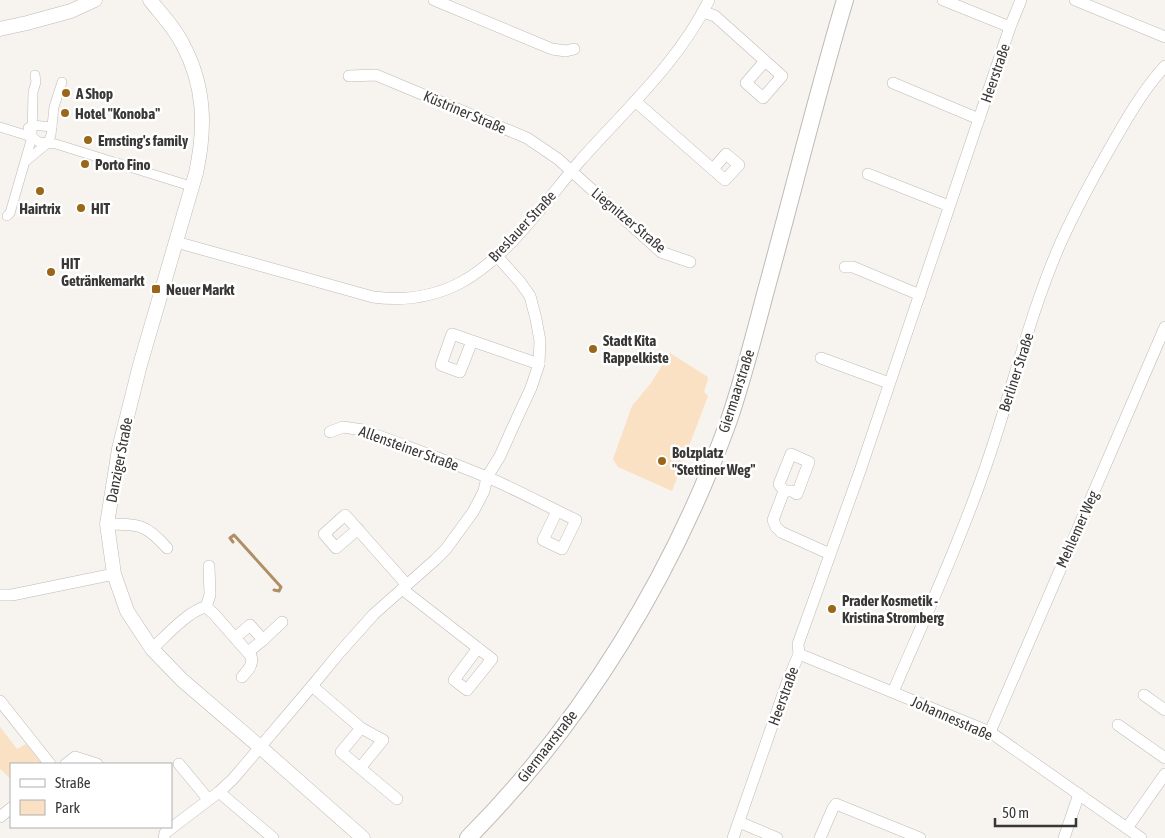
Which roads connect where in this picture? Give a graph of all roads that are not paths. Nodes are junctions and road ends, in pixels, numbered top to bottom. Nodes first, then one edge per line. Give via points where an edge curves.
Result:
1 (95, 0) edge
2 (150, 0) edge
3 (434, 0) edge
4 (709, 0) edge
5 (845, 0) edge
6 (943, 0) edge
7 (1021, 0) edge
8 (1075, 0) edge
9 (704, 12) junction
10 (1010, 27) junction
11 (0, 29) edge
12 (1165, 37) edge
13 (574, 49) dead end
14 (765, 61) dead end
15 (1165, 66) edge
16 (35, 75) dead end
17 (349, 76) dead end
18 (62, 82) dead end
19 (893, 83) dead end
20 (635, 100) junction
21 (979, 119) junction
22 (32, 125) junction
23 (0, 127) edge
24 (52, 127) junction
25 (22, 134) junction
26 (32, 137) junction
27 (48, 143) junction
28 (26, 161) junction
29 (713, 169) dead end
30 (571, 171) junction
31 (868, 174) dead end
32 (184, 184) dead end
33 (949, 206) junction
34 (7, 216) dead end
35 (176, 242) junction
36 (497, 256) junction
37 (690, 262) dead end
38 (845, 267) dead end
39 (920, 295) junction
40 (1165, 327) edge
41 (472, 341) dead end
42 (821, 358) dead end
43 (539, 364) junction
44 (889, 383) junction
45 (330, 432) dead end
46 (486, 477) junction
47 (784, 492) dead end
48 (556, 511) dead end
49 (107, 524) junction
50 (358, 528) dead end
51 (168, 548) dead end
52 (830, 554) junction
53 (209, 566) dead end
54 (114, 574) junction
55 (405, 586) junction
56 (0, 595) edge
57 (206, 607) junction
58 (282, 622) dead end
59 (236, 637) junction
60 (262, 640) junction
61 (478, 648) dead end
62 (152, 649) junction
63 (248, 652) junction
64 (799, 654) junction
65 (242, 677) dead end
66 (312, 686) junction
67 (894, 692) junction
68 (1144, 695) dead end
69 (0, 701) edge
70 (1165, 710) edge
71 (1118, 725) dead end
72 (362, 728) junction
73 (990, 732) junction
74 (260, 747) junction
75 (1165, 758) edge
76 (49, 763) edge
77 (67, 763) edge
78 (94, 763) edge
79 (179, 764) dead end
80 (360, 768) junction
81 (1165, 774) edge
82 (219, 792) junction
83 (1079, 794) junction
84 (208, 799) junction
85 (397, 799) dead end
86 (10, 809) edge
87 (0, 817) edge
88 (739, 822) junction
89 (172, 825) edge
90 (1127, 828) junction
91 (273, 838) edge
92 (363, 838) edge
93 (468, 838) edge
94 (733, 838) edge
95 (777, 838) edge
96 (820, 838) edge
97 (920, 838) edge
98 (1064, 838) edge
99 (1141, 838) edge

1 - 11 street via 71,11
2 - 35 street, Danziger Straße via 182,42 195,74 202,108 202,147
3 - 13 street via 552,48
4 - 9 street, Breslauer Straße
5 - 93 main road, Giermaarstraße via 748,358 729,420 695,505 653,588 584,699 535,763
6 - 10 street, Heerstraße
7 - 10 street, Heerstraße
8 - 12 street
9 - 14 street via 715,16
9 - 20 street, Breslauer Straße via 670,61
10 - 21 street, Heerstraße
15 - 67 street, Berliner Straße via 1144,92 1114,140 1061,243 990,454
16 - 22 street
17 - 30 street, Küstriner Straße via 376,75 527,138
18 - 24 street
19 - 21 street, Heerstraße
20 - 29 street
20 - 30 street, Breslauer Straße
21 - 33 street, Heerstraße
22 - 24 street
22 - 25 street
22 - 26 street
23 - 25 street
24 - 27 street
25 - 26 street
26 - 27 street
26 - 28 street
27 - 28 street
27 - 32 street
28 - 34 street
30 - 36 street, Breslauer Straße
30 - 37 street, Liegnitzer Straße via 661,252
31 - 33 street
33 - 39 street, Heerstraße
35 - 36 street, Breslauer Straße via 389,299 422,297 447,289 475,274
35 - 49 street, Danziger Straße via 119,449
36 - 43 street via 530,296 540,341
38 - 39 street via 853,267
39 - 44 street, Heerstraße
40 - 73 street, Mehlemer Weg
41 - 43 street
42 - 44 street
43 - 46 street via 500,456
44 - 52 street, Heerstraße
45 - 46 street, Allensteiner Straße via 343,427 363,430
46 - 48 street, Allensteiner Straße
46 - 55 street via 484,491 473,512 450,544
47 - 52 street via 773,520 776,527
49 - 51 street via 142,526
49 - 54 street, Danziger Straße
50 - 55 street
52 - 64 street, Heerstraße via 798,644
53 - 57 street via 210,595
54 - 56 street
54 - 62 street, Danziger Straße via 127,611
55 - 61 street
55 - 66 street via 374,614
57 - 59 street
57 - 62 street via 190,615
58 - 60 street
59 - 60 street via 250,625
59 - 63 street
60 - 63 street
62 - 74 street, Danziger Straße via 182,680
63 - 65 street via 252,660 250,669
64 - 67 street, Johannesstraße
64 - 88 street, Heerstraße
66 - 72 street
66 - 74 street
67 - 73 street, Johannesstraße
68 - 70 street
69 - 76 street
71 - 75 street
72 - 80 street via 341,752
72 - 80 street via 383,740
73 - 83 street, Johannesstraße
74 - 82 street
74 - 92 street, Danziger Straße
77 - 78 street via 75,757
79 - 84 street
80 - 85 street
81 - 90 street
82 - 84 street
82 - 91 street
83 - 90 street, Johannesstraße
83 - 98 street
84 - 89 street
86 - 87 street
88 - 94 street, Heerstraße
88 - 95 street
90 - 99 street, Johannesstraße
96 - 97 street via 836,804

